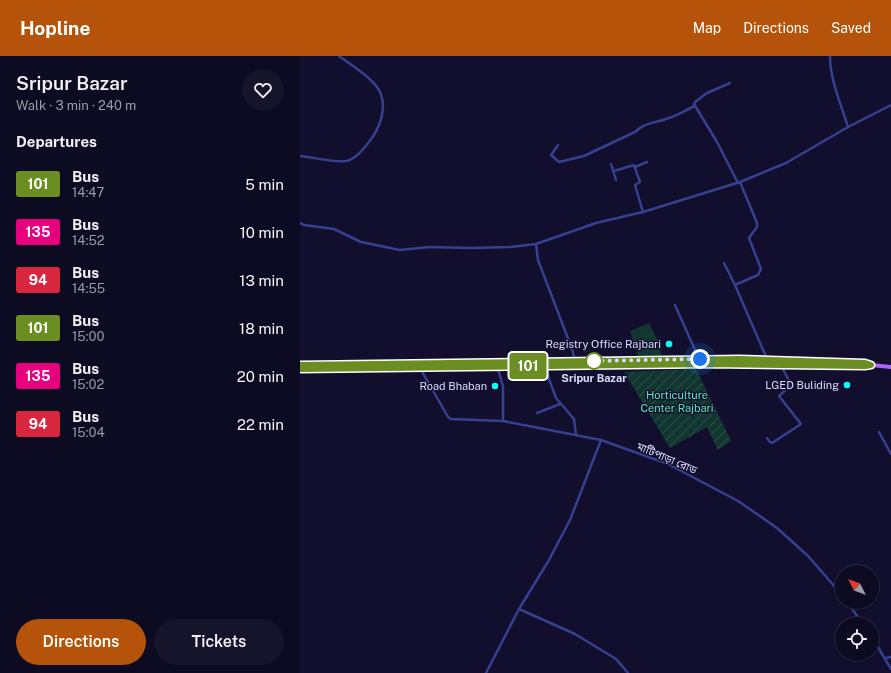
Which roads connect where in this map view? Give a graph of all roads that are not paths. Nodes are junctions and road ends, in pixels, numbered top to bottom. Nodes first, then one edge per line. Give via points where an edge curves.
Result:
1 (339, 56) edge
2 (830, 56) edge
3 (730, 83) dead end
4 (891, 105) edge
5 (695, 106) junction
6 (848, 127) junction
7 (558, 146) dead end
8 (300, 156) edge
9 (647, 162) dead end
10 (611, 164) dead end
11 (635, 167) junction
12 (614, 171) junction
13 (616, 180) dead end
14 (739, 183) junction
15 (643, 212) junction
16 (300, 223) edge
17 (536, 244) junction
18 (724, 263) dead end
19 (735, 284) junction
20 (675, 305) dead end
21 (700, 359) junction
22 (576, 361) junction
23 (767, 361) junction
24 (781, 364) junction
25 (300, 365) edge
26 (871, 365) junction
27 (497, 366) junction
28 (546, 366) junction
29 (891, 367) edge
30 (420, 368) junction
31 (300, 369) edge
32 (560, 404) junction
33 (537, 413) dead end
34 (503, 421) junction
35 (879, 432) dead end
36 (576, 435) junction
37 (767, 438) dead end
38 (600, 440) junction
39 (891, 454) edge
40 (835, 587) edge
41 (519, 609) junction
42 (852, 609) edge
43 (859, 617) edge
44 (879, 648) edge
45 (891, 657) edge
46 (885, 658) junction
47 (891, 669) edge
48 (486, 673) edge
49 (628, 673) edge

1 - 8 street via 364,74 379,91 382,113 379,125 354,158 346,161
2 - 6 street via 834,83
3 - 5 street via 707,93 695,102
4 - 6 street
5 - 7 street via 670,118 647,123 635,132 584,156 559,162 551,155
5 - 14 street
6 - 14 street via 786,163
9 - 11 street
10 - 12 street
11 - 12 street via 632,165
11 - 15 street via 640,182 634,186
12 - 13 street
14 - 15 street
14 - 19 street via 757,223 749,238 761,269 758,275
15 - 17 street via 596,223
16 - 17 street via 334,229 361,242 400,250
17 - 22 street via 538,260
18 - 19 street
19 - 23 street
20 - 21 street
21 - 22 main road
21 - 23 main road
22 - 25 main road
23 - 24 main road
23 - 26 main road
23 - 28 main road
24 - 26 main road
24 - 37 street via 791,385 779,396 800,424 772,443
26 - 29 main road
27 - 28 main road
27 - 30 main road
27 - 34 street via 503,386
28 - 32 street via 551,386
30 - 31 main road
30 - 34 street, মাটিপাড়া রোড via 451,419
32 - 33 street
32 - 36 street via 573,416
34 - 36 street, মাটিপাড়া রোড
35 - 39 street
36 - 38 street, মাটিপাড়া রোড
38 - 40 street, মাটিপাড়া রোড via 668,464 756,512 808,556
38 - 41 street via 570,520
41 - 48 street
41 - 49 street via 575,634 616,659
42 - 43 street
44 - 46 street
45 - 46 street
46 - 47 street

